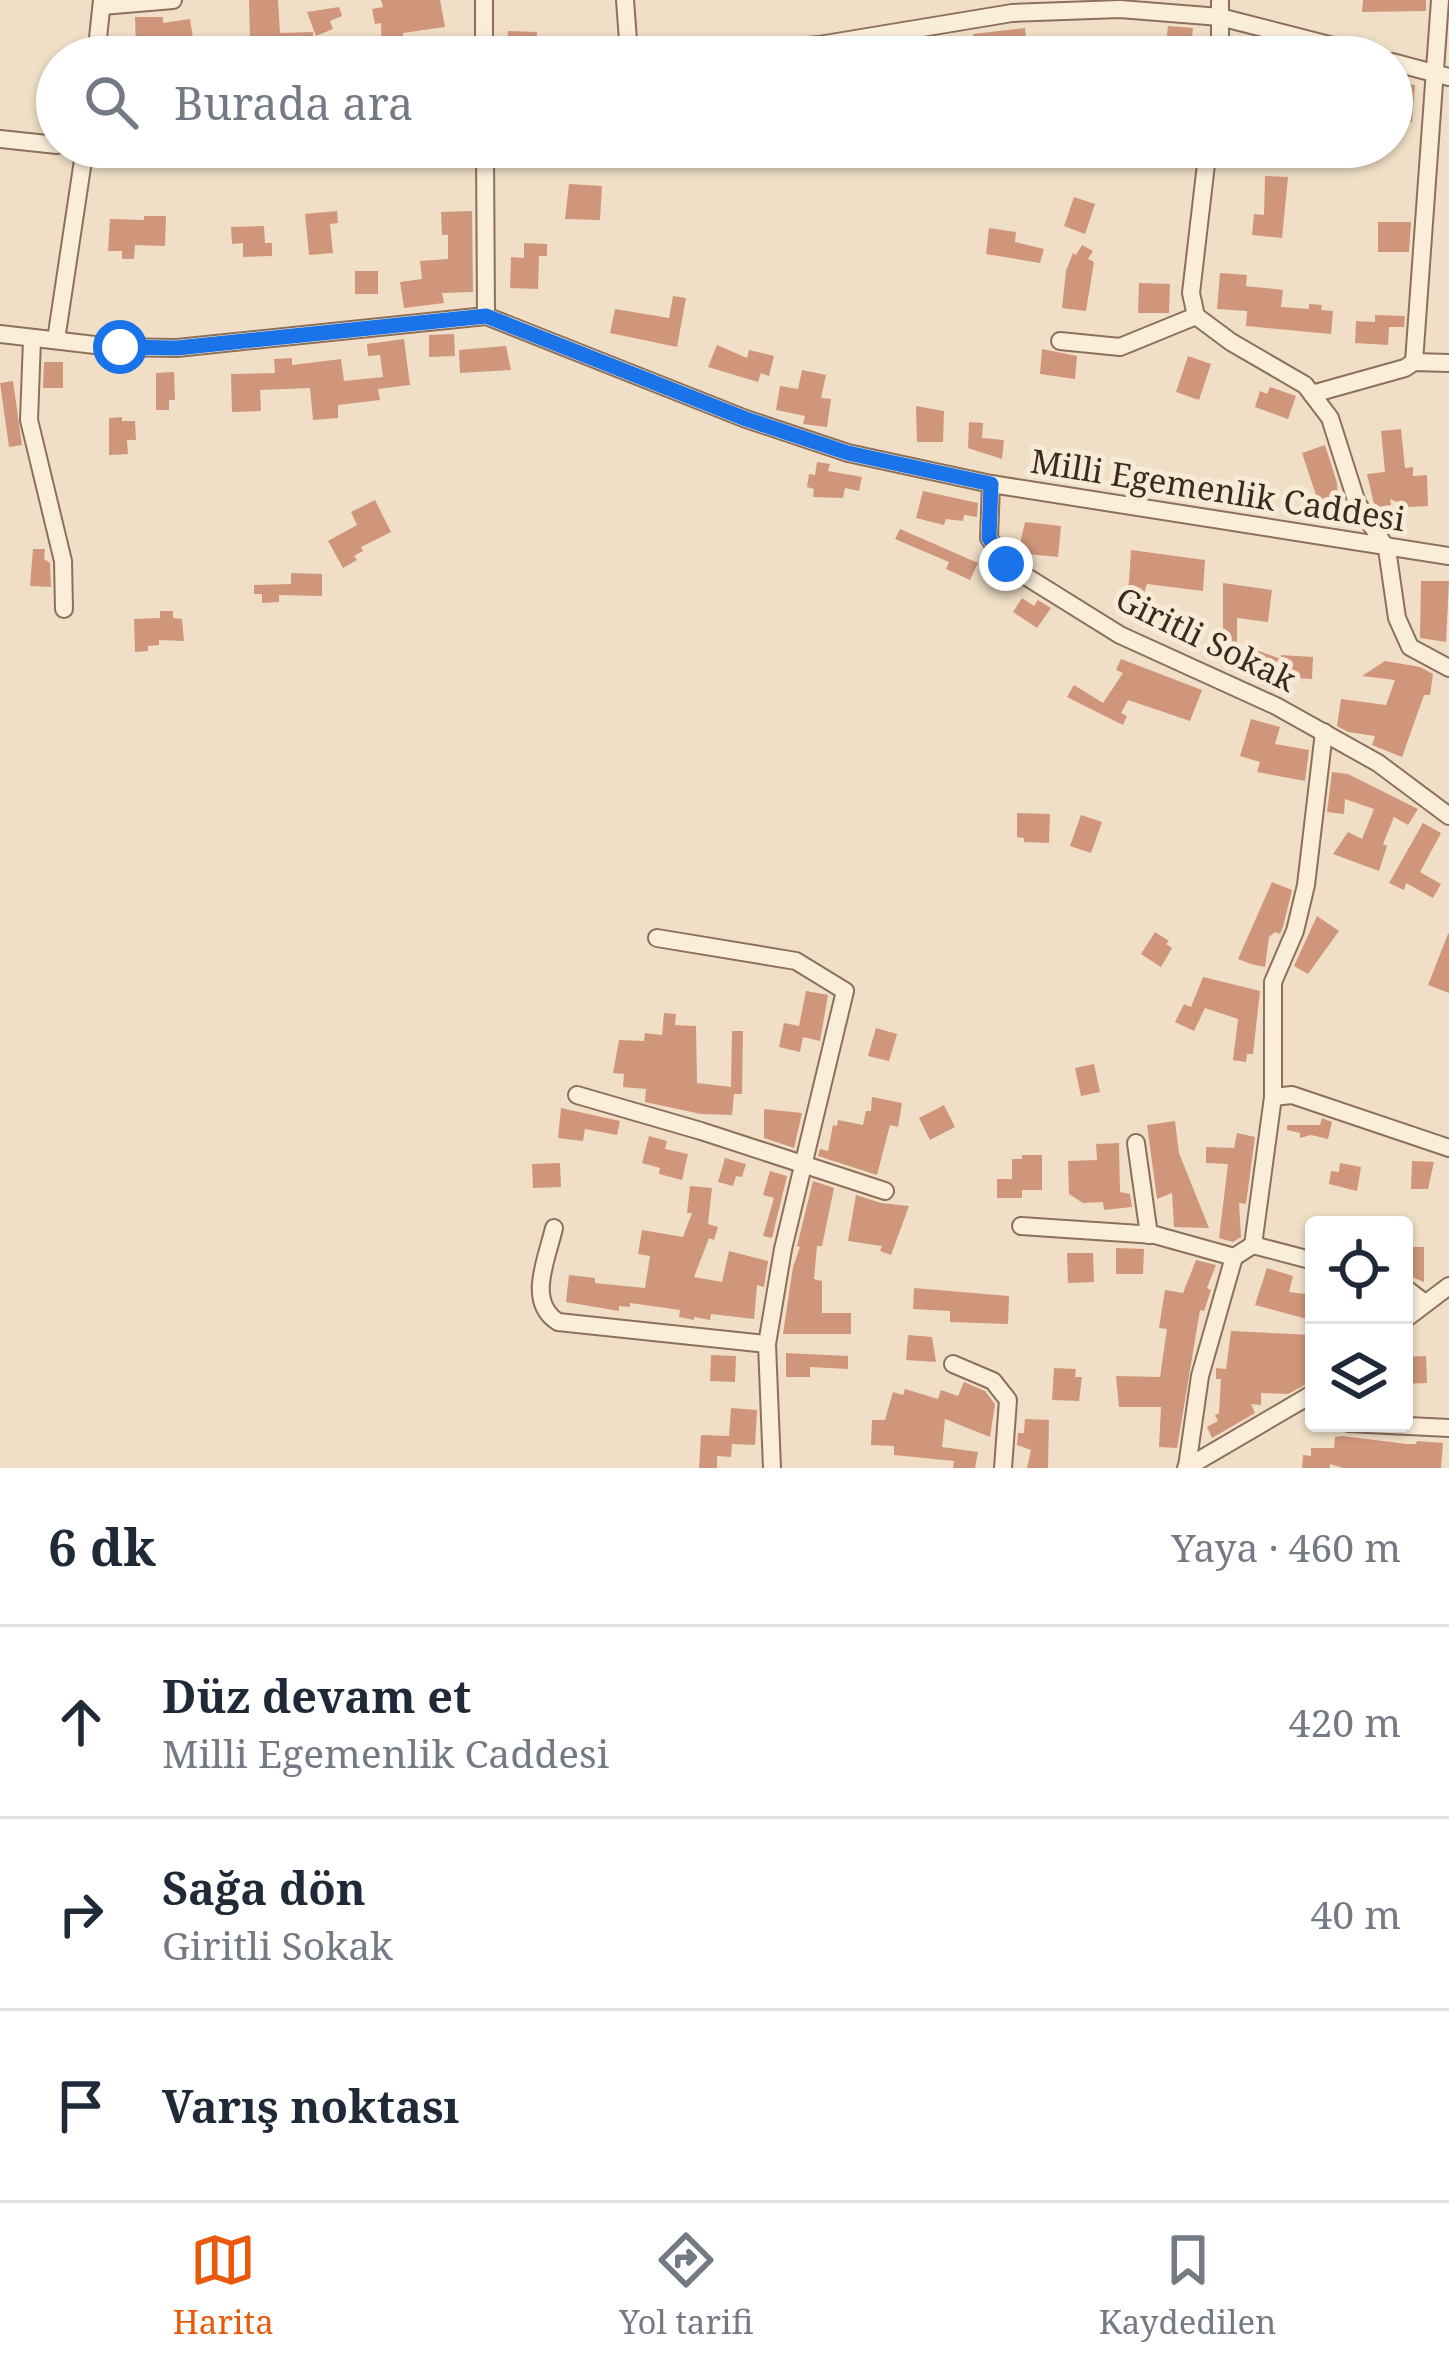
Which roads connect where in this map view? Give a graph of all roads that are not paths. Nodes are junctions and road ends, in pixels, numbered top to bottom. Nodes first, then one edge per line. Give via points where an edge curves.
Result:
1 (172, 0) edge
2 (484, 0) edge
3 (625, 0) edge
4 (1440, 0) edge
5 (102, 3) edge
6 (1011, 7) edge
7 (1220, 8) edge
8 (98, 36) edge
9 (484, 36) edge
10 (628, 36) edge
11 (864, 36) edge
12 (1309, 36) edge
13 (1441, 75) edge
14 (0, 139) edge
15 (36, 143) edge
16 (80, 168) edge
17 (485, 168) edge
18 (1206, 168) edge
19 (486, 316) junction
20 (1196, 316) junction
21 (0, 334) edge
22 (32, 340) junction
23 (56, 340) junction
24 (1060, 341) dead end
25 (1414, 362) junction
26 (1449, 363) edge
27 (1312, 394) junction
28 (991, 484) junction
29 (1387, 549) junction
30 (1449, 556) edge
31 (64, 609) dead end
32 (1449, 668) edge
33 (1324, 732) junction
34 (1449, 816) edge
35 (657, 938) dead end
36 (577, 1095) dead end
37 (1273, 1097) junction
38 (1447, 1142) edge
39 (1136, 1143) dead end
40 (806, 1167) junction
41 (885, 1191) dead end
42 (1021, 1226) dead end
43 (554, 1228) dead end
44 (1149, 1234) junction
45 (1252, 1245) junction
46 (1234, 1257) junction
47 (1305, 1259) edge
48 (1449, 1286) edge
49 (1413, 1294) edge
50 (1425, 1303) junction
51 (1413, 1313) edge
52 (767, 1344) junction
53 (953, 1364) dead end
54 (1305, 1406) edge
55 (1413, 1426) edge
56 (1449, 1428) edge
57 (1186, 1467) edge
58 (772, 1468) edge
59 (1003, 1468) edge

1 - 5 street
2 - 9 street
3 - 10 street
4 - 13 street
5 - 8 street
6 - 7 street
6 - 11 street
7 - 12 street
13 - 25 street
14 - 15 street
16 - 23 street
17 - 19 street
18 - 20 street via 1191,293
19 - 23 street, Milli Egemenlik Caddesi via 177,348
19 - 28 street, Milli Egemenlik Caddesi via 848,453
20 - 24 street via 1120,346
20 - 27 street
21 - 22 street, Milli Egemenlik Caddesi
22 - 23 street, Milli Egemenlik Caddesi
22 - 31 street via 29,420 63,561
25 - 26 street
25 - 27 street
27 - 29 street via 1330,418 1357,503
28 - 29 street, Milli Egemenlik Caddesi
28 - 33 street, Giritli Sokak via 989,538 1006,564 1120,634
29 - 30 street, Milli Egemenlik Caddesi
29 - 32 street via 1396,618 1410,646
33 - 34 street, Giritli Sokak
33 - 37 street via 1306,885 1273,982
35 - 40 street via 796,961 845,991
36 - 40 street
37 - 38 street via 1292,1095
37 - 45 street
39 - 44 street
40 - 41 street
40 - 52 street
42 - 44 street
43 - 52 street via 539,1302 558,1322
44 - 46 street
45 - 46 street
45 - 47 street
46 - 57 street via 1200,1376
48 - 50 street
49 - 50 street
50 - 51 street
52 - 58 street
53 - 59 street via 993,1381 1008,1400
54 - 57 street
55 - 56 street

